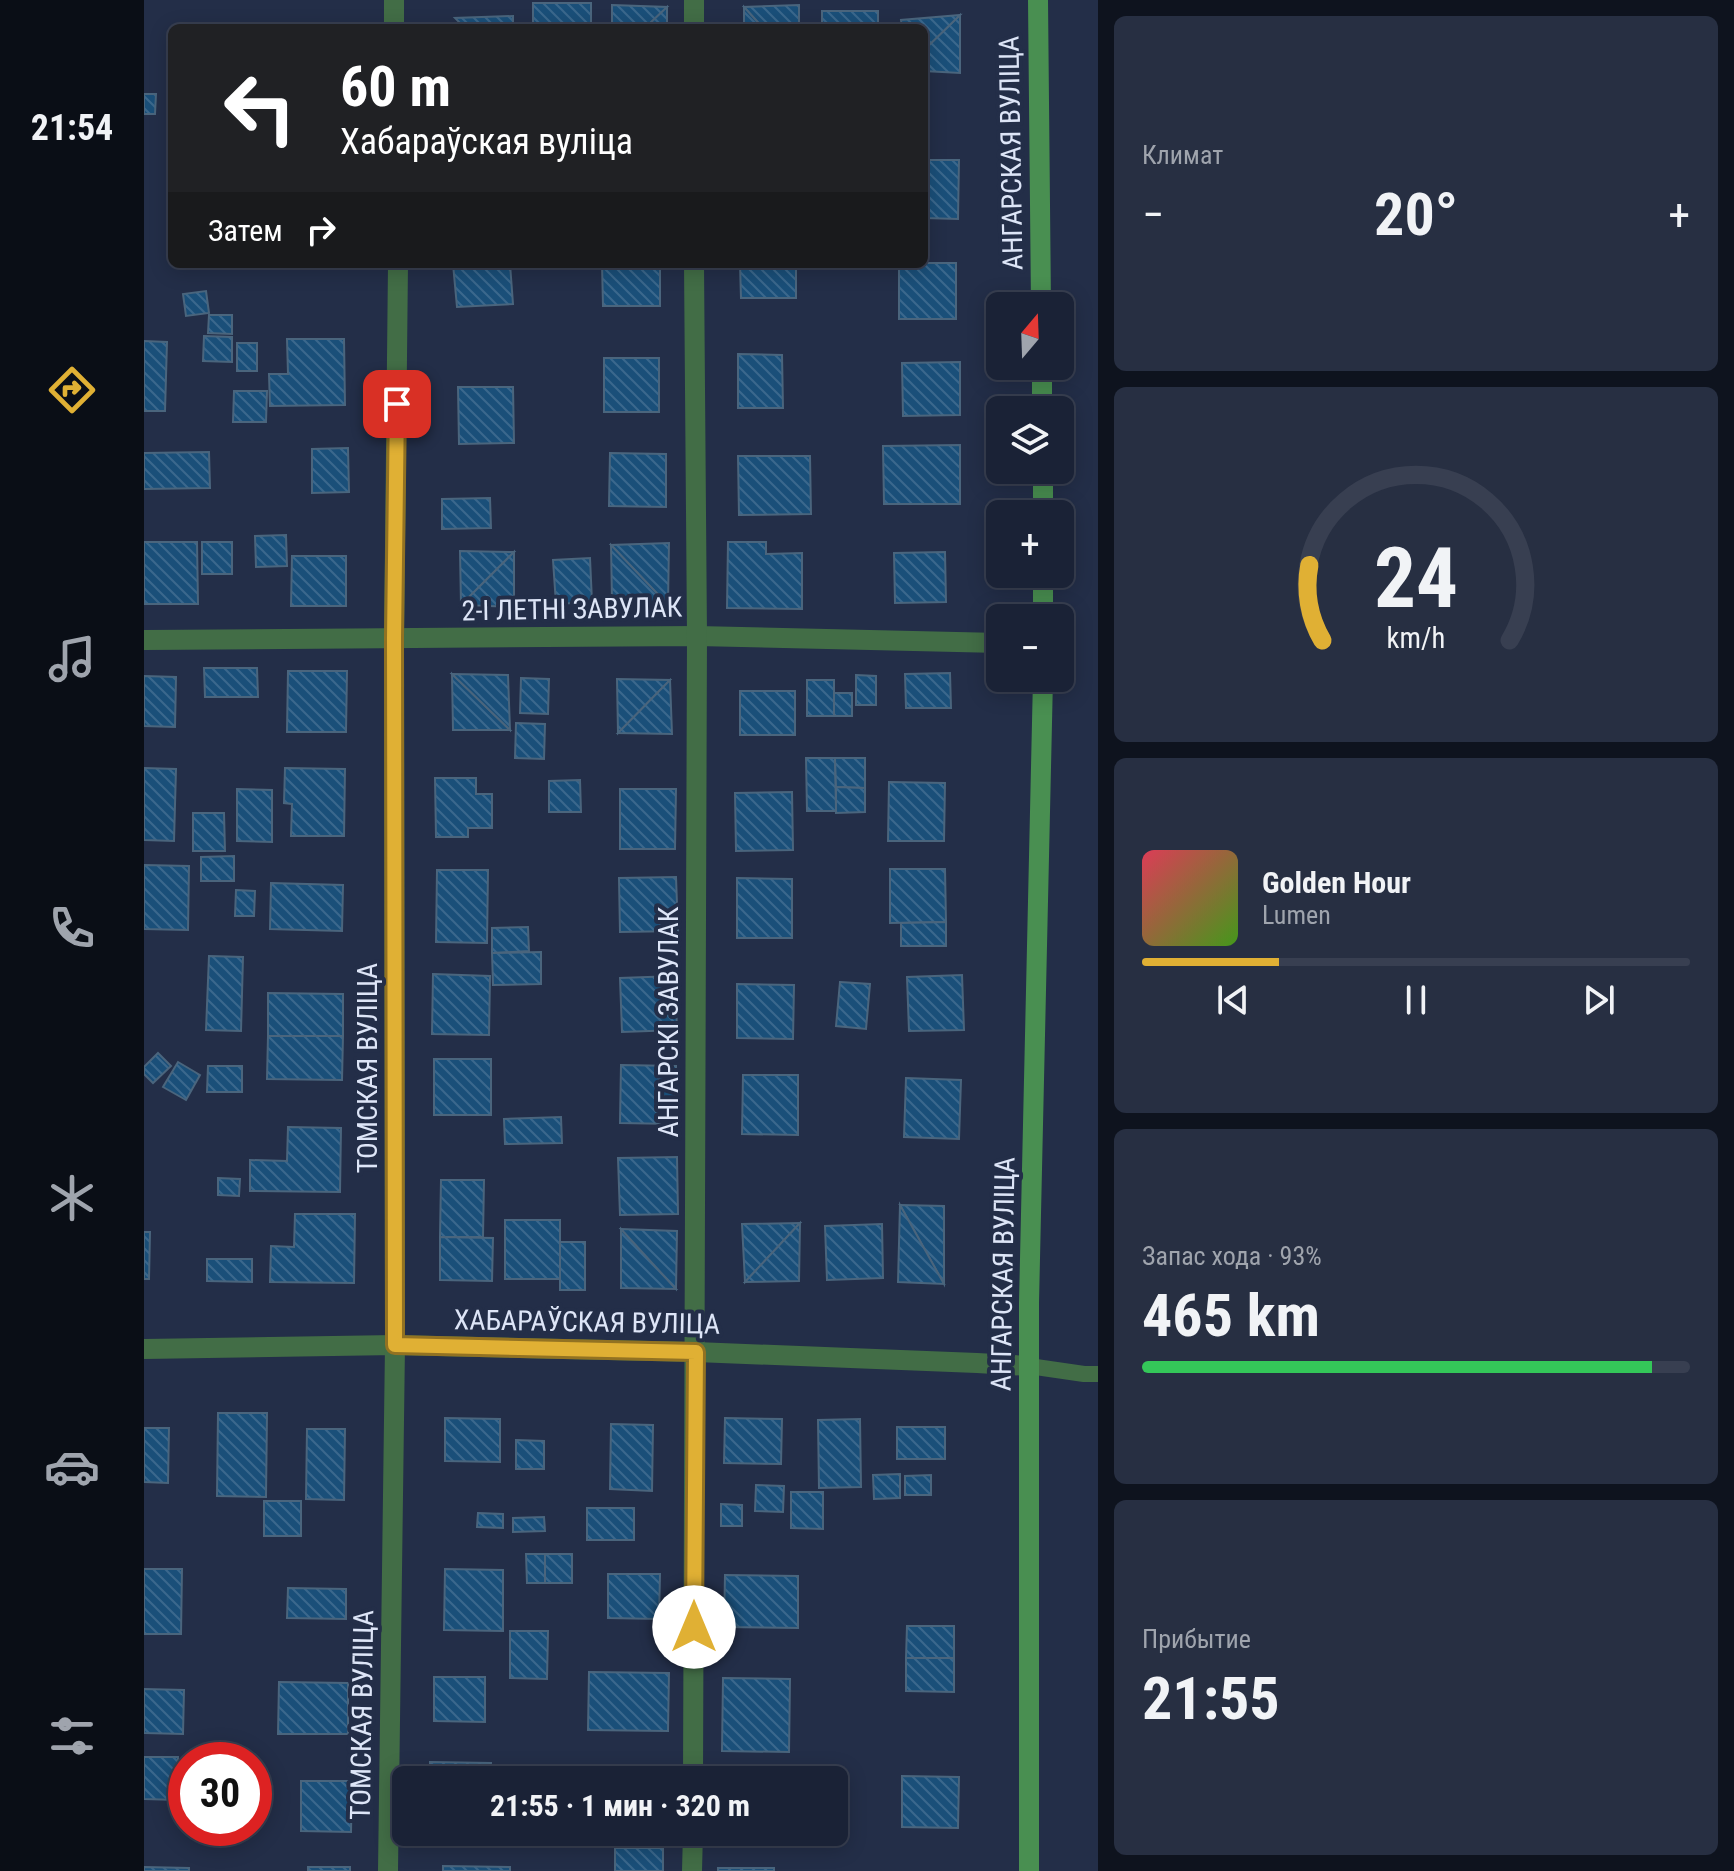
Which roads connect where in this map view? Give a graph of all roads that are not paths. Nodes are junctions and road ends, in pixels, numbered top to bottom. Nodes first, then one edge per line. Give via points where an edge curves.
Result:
1 (394, 0) edge
2 (694, 0) edge
3 (1038, 0) edge
4 (394, 24) edge
5 (694, 24) edge
6 (398, 268) edge
7 (694, 268) edge
8 (1041, 292) edge
9 (697, 636) junction
10 (394, 638) junction
11 (144, 640) edge
12 (986, 643) edge
13 (1043, 692) edge
14 (395, 1345) junction
15 (144, 1349) edge
16 (696, 1352) junction
17 (1029, 1366) junction
18 (1098, 1374) edge
19 (693, 1766) edge
20 (693, 1846) edge
21 (388, 1871) edge
22 (692, 1871) edge
23 (1029, 1871) edge

1 - 4 street
2 - 5 street
3 - 8 main road, АНГАРСКАЯ ВУЛІЦА
6 - 10 street, ТОМСКАЯ ВУЛІЦА
7 - 9 street, АНГАРСКІ ЗАВУЛАК
9 - 10 street, 2-І ЛЕТНІ ЗАВУЛАК
9 - 12 street, 2-І ЛЕТНІ ЗАВУЛАК
9 - 16 street, АНГАРСКІ ЗАВУЛАК
10 - 11 street, 2-І ЛЕТНІ ЗАВУЛАК
10 - 14 street, ТОМСКАЯ ВУЛІЦА
13 - 17 main road, АНГАРСКАЯ ВУЛІЦА
14 - 15 street, ХАБАРАЎСКАЯ ВУЛІЦА
14 - 16 street, ХАБАРАЎСКАЯ ВУЛІЦА
14 - 21 street, ТОМСКАЯ ВУЛІЦА
16 - 17 street, ХАБАРАЎСКАЯ ВУЛІЦА
16 - 19 street, АНГАРСКІ ЗАВУЛАК
17 - 18 lane
17 - 23 main road, АНГАРСКАЯ ВУЛІЦА
20 - 22 street

